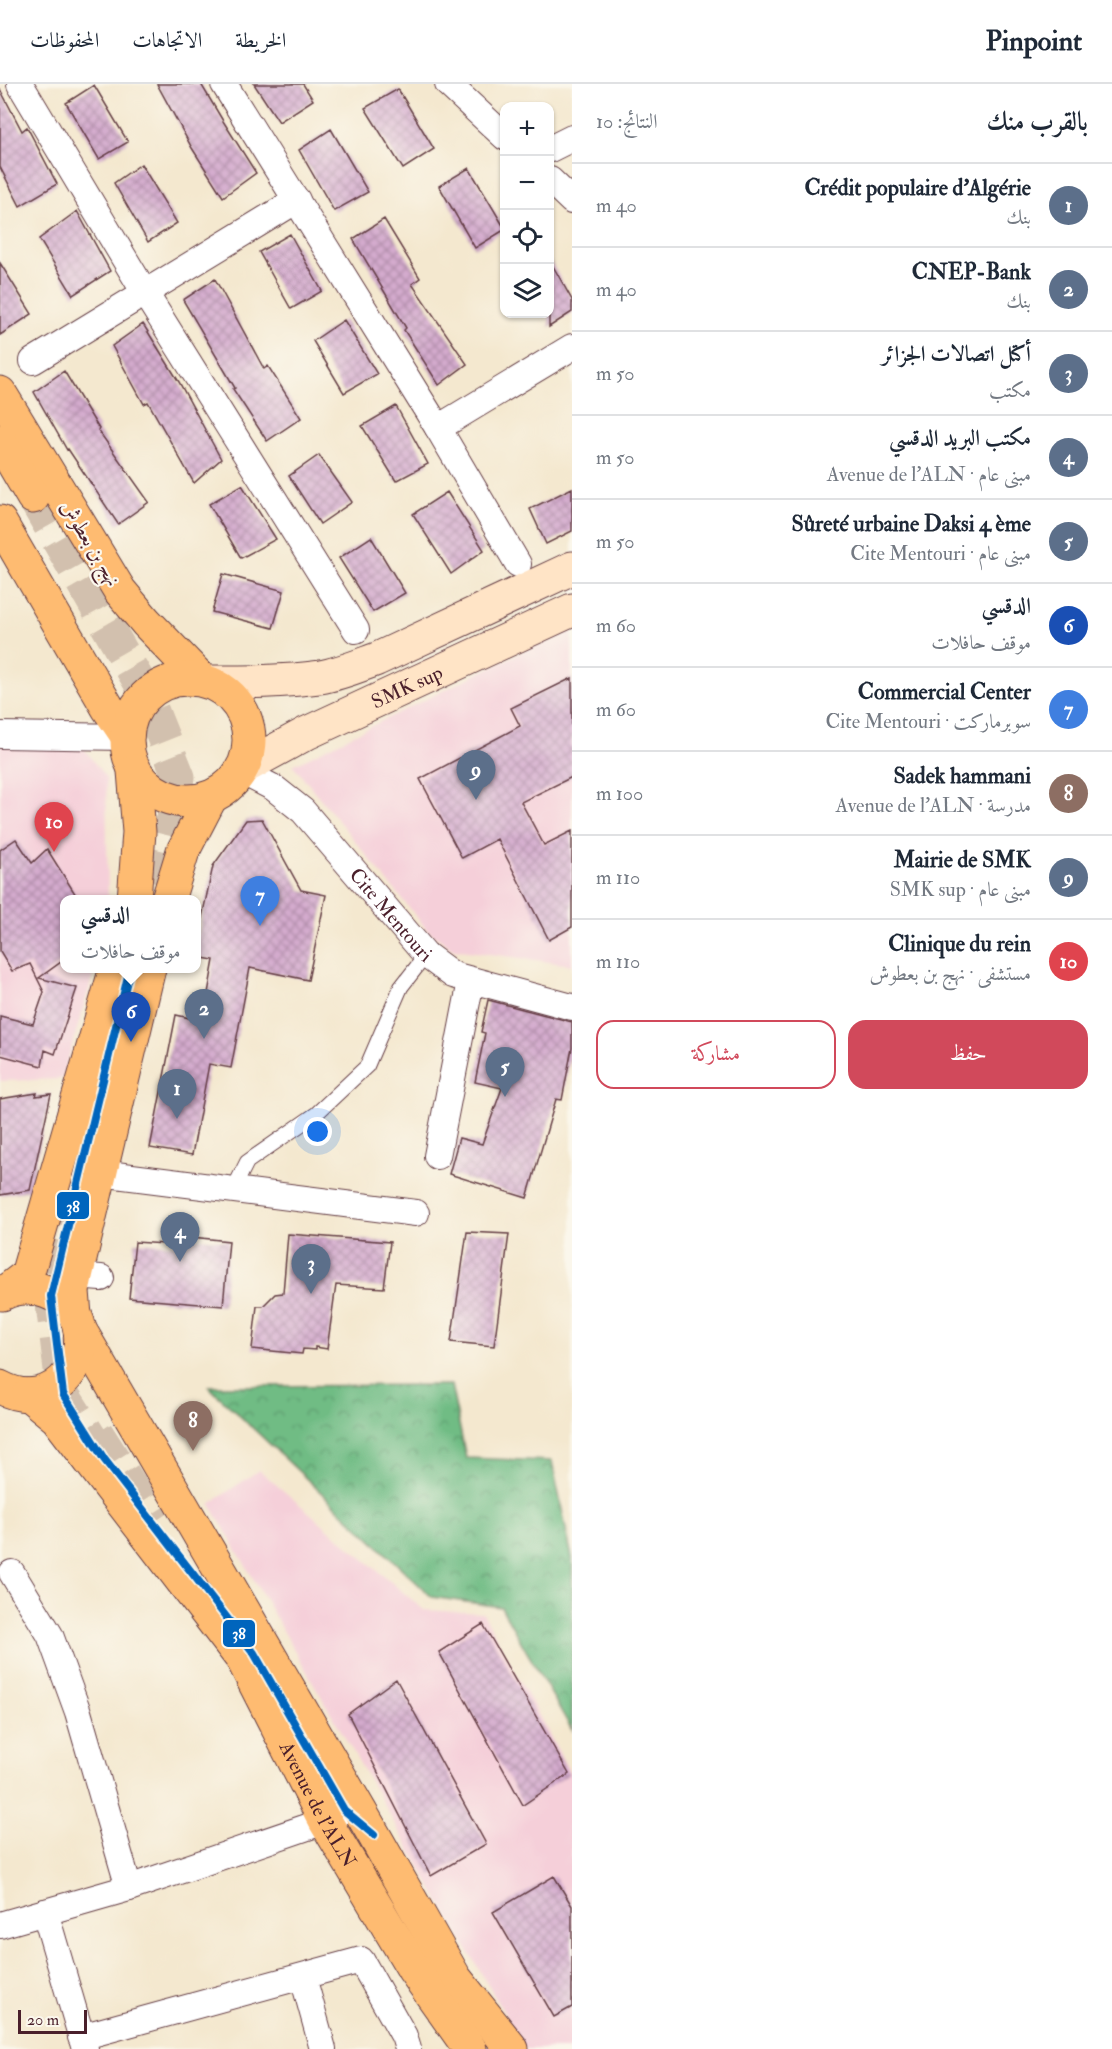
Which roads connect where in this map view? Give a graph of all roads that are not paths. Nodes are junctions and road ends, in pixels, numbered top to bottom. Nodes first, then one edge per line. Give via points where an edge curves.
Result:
1 (20, 84) edge
2 (224, 84) edge
3 (448, 84) edge
4 (500, 133) edge
5 (572, 138) edge
6 (554, 147) edge
7 (554, 185) edge
8 (297, 200) junction
9 (572, 201) edge
10 (145, 293) junction
11 (572, 347) edge
12 (33, 361) dead end
13 (0, 393) edge
14 (438, 428) junction
15 (0, 441) edge
16 (0, 472) edge
17 (17, 508) edge
18 (518, 564) dead end
19 (572, 568) edge
20 (572, 610) edge
21 (356, 630) dead end
22 (205, 681) junction
23 (0, 735) edge
24 (127, 736) junction
25 (242, 770) junction
26 (135, 771) junction
27 (211, 797) junction
28 (134, 895) edge
29 (170, 895) edge
30 (426, 956) junction
31 (115, 973) edge
32 (148, 973) edge
33 (471, 981) junction
34 (572, 1007) edge
35 (437, 1156) dead end
36 (100, 1173) junction
37 (233, 1190) junction
38 (416, 1213) dead end
39 (3, 1293) edge
40 (77, 1323) junction
41 (12, 1396) edge
42 (154, 1522) tunnel mouth
43 (12, 1573) dead end
44 (334, 1816) junction
45 (374, 1835) junction
46 (129, 1888) junction
47 (45, 1912) junction
48 (0, 1923) edge
49 (303, 1977) junction
50 (83, 2043) edge
51 (323, 2049) edge
52 (408, 2049) edge
53 (470, 2049) edge
54 (512, 2049) edge

1 - 10 street
2 - 8 street
3 - 4 street
5 - 6 street
7 - 9 street
8 - 10 street
8 - 14 street
10 - 12 street
10 - 21 street
11 - 14 street
13 - 22 main road, نهج بن بعطوش via 120,591
14 - 18 street
15 - 17 main road, نهج بن بعطوش
16 - 17 main road, نهج بن بعطوش
17 - 24 main road, نهج بن بعطوش via 104,701
19 - 22 main road via 350,669 321,677
20 - 25 main road, SMK sup via 307,733
22 - 24 main road via 184,678 151,690 130,718
22 - 25 main road via 234,699 245,718 250,740
23 - 24 street
24 - 26 main road via 129,760
25 - 27 main road via 223,791
25 - 30 street, Cite Mentouri via 303,811
26 - 27 main road via 160,795 176,801 194,802
26 - 28 main road via 140,832
27 - 29 main road via 183,851
30 - 33 street, Cite Mentouri via 453,975
30 - 37 lane via 401,987 367,1066 316,1114 247,1162
31 - 39 main road via 27,1275
32 - 36 main road
33 - 34 street, Cite Mentouri
33 - 35 street
36 - 37 street
36 - 40 main road via 89,1277 73,1291
37 - 38 street
39 - 40 main road via 38,1288 54,1294 66,1303
40 - 41 main road via 81,1345 69,1374 44,1392
40 - 45 main road
41 - 44 main road, Avenue de l'ALN via 57,1418 243,1660
42 - 44 main road via 254,1653
43 - 46 street via 50,1635 78,1712
44 - 45 main road
44 - 46 street
44 - 53 main road, Avenue de l'ALN via 345,1853 414,1970
45 - 54 main road via 455,1978
46 - 47 street
47 - 48 street
47 - 50 street
49 - 50 street
49 - 51 street
49 - 52 street via 361,1960

